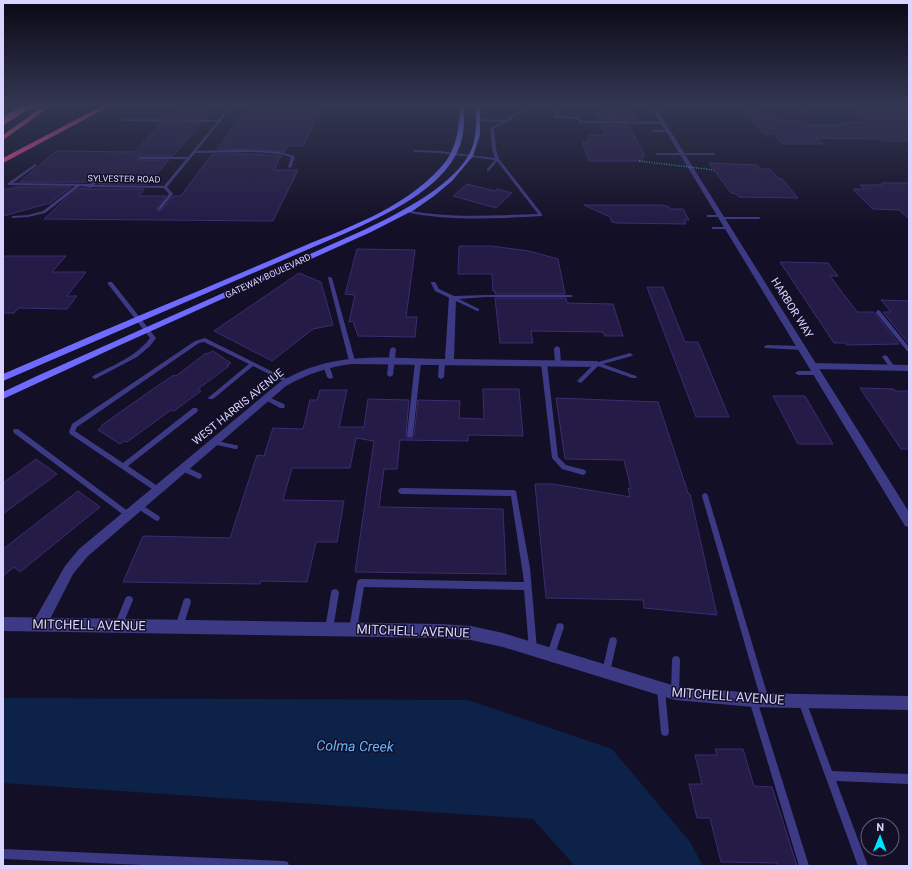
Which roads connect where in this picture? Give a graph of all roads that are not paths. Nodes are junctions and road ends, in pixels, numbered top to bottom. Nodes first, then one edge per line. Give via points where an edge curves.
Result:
1 (32, 146) edge
2 (199, 146) edge
3 (458, 146) edge
4 (475, 146) edge
5 (494, 146) edge
6 (678, 146) edge
7 (414, 151) dead end
8 (194, 152) junction
9 (454, 154) junction
10 (656, 154) dead end
11 (683, 154) junction
12 (714, 154) dead end
13 (471, 156) junction
14 (140, 158) dead end
15 (189, 158) junction
16 (497, 159) junction
17 (3, 161) edge
18 (35, 165) dead end
19 (290, 167) dead end
20 (488, 170) dead end
21 (103, 174) dead end
22 (78, 186) junction
23 (90, 186) junction
24 (165, 187) junction
25 (160, 209) dead end
26 (406, 211) junction
27 (708, 216) dead end
28 (13, 217) dead end
29 (721, 217) junction
30 (760, 218) dead end
31 (713, 228) dead end
32 (729, 228) junction
33 (330, 278) dead end
34 (110, 283) dead end
35 (433, 283) dead end
36 (571, 296) dead end
37 (452, 298) junction
38 (477, 310) dead end
39 (878, 312) dead end
40 (138, 318) junction
41 (147, 329) junction
42 (557, 348) dead end
43 (767, 348) dead end
44 (802, 348) junction
45 (393, 349) dead end
46 (909, 350) edge
47 (630, 355) dead end
48 (885, 356) dead end
49 (352, 361) junction
50 (392, 362) junction
51 (418, 362) junction
52 (445, 362) junction
53 (544, 363) junction
54 (253, 364) junction
55 (558, 364) junction
56 (597, 364) junction
57 (326, 365) junction
58 (892, 368) junction
59 (909, 368) edge
60 (816, 370) junction
61 (798, 373) dead end
62 (390, 376) dead end
63 (441, 376) dead end
64 (96, 377) dead end
65 (330, 377) dead end
66 (634, 377) dead end
67 (3, 378) edge
68 (287, 381) junction
69 (580, 381) dead end
70 (3, 396) edge
71 (211, 398) dead end
72 (266, 398) junction
73 (282, 406) dead end
74 (195, 410) dead end
75 (16, 431) dead end
76 (410, 435) dead end
77 (213, 442) junction
78 (235, 447) dead end
79 (123, 467) junction
80 (182, 468) junction
81 (582, 472) dead end
82 (199, 476) dead end
83 (156, 488) junction
84 (401, 491) dead end
85 (706, 496) dead end
86 (137, 505) junction
87 (906, 511) edge
88 (127, 514) junction
89 (157, 518) dead end
90 (909, 522) edge
91 (528, 586) junction
92 (336, 593) dead end
93 (129, 600) dead end
94 (187, 602) dead end
95 (3, 624) edge
96 (40, 624) junction
97 (118, 626) junction
98 (179, 627) junction
99 (560, 627) dead end
100 (329, 629) junction
101 (353, 629) junction
102 (614, 642) dead end
103 (533, 649) junction
104 (551, 654) junction
105 (676, 660) dead end
106 (606, 672) junction
107 (661, 690) junction
108 (675, 693) junction
109 (759, 700) junction
110 (802, 701) junction
111 (909, 703) edge
112 (666, 732) dead end
113 (829, 776) junction
114 (909, 779) edge
115 (3, 854) edge
116 (189, 864) edge
117 (284, 866) edge
118 (804, 866) edge
119 (863, 866) edge

1 - 17 highway
2 - 8 lane, SYLVESTER ROAD
3 - 9 main road, GATEWAY BOULEVARD
4 - 13 main road, GATEWAY BOULEVARD
5 - 16 lane
6 - 11 street, HARBOR WAY
7 - 9 lane
8 - 15 lane, SYLVESTER ROAD
8 - 19 lane via 289,154 293,157
9 - 13 lane
9 - 40 main road, GATEWAY BOULEVARD via 430,182 388,210 269,264
10 - 11 lane
11 - 12 lane
11 - 29 street, HARBOR WAY
13 - 16 lane
13 - 26 main road, GATEWAY BOULEVARD via 444,186
14 - 15 lane
15 - 24 lane, SYLVESTER ROAD
16 - 20 lane
16 - 26 lane via 541,215 447,217 426,216
18 - 22 lane, SYLVESTER ROAD via 9,184
21 - 23 lane
22 - 23 lane, SYLVESTER ROAD
22 - 28 lane via 44,212
23 - 24 lane, SYLVESTER ROAD
24 - 25 lane via 171,194
26 - 41 main road, GATEWAY BOULEVARD via 254,283
27 - 29 lane
29 - 30 lane
29 - 32 street, HARBOR WAY
31 - 32 lane
32 - 44 street, HARBOR WAY
33 - 49 lane
34 - 40 lane
35 - 37 lane via 437,290
36 - 37 lane
37 - 38 lane
37 - 52 street
39 - 46 lane
40 - 41 lane
40 - 67 main road, GATEWAY BOULEVARD
41 - 64 lane via 153,338 149,345
41 - 70 main road, GATEWAY BOULEVARD
42 - 55 lane
43 - 44 lane
44 - 60 street, HARBOR WAY
45 - 50 lane
47 - 56 lane
48 - 58 lane
49 - 50 street, WEST HARRIS AVENUE
49 - 57 street, WEST HARRIS AVENUE
50 - 51 street, WEST HARRIS AVENUE
50 - 62 lane
51 - 52 street, WEST HARRIS AVENUE
51 - 76 lane
52 - 53 street, WEST HARRIS AVENUE
52 - 63 lane
53 - 55 street, WEST HARRIS AVENUE
53 - 81 lane via 555,458 564,467
54 - 68 lane
54 - 71 lane
54 - 79 lane via 205,340 197,342 74,426 72,432
55 - 56 street, WEST HARRIS AVENUE
56 - 66 lane
56 - 69 lane
57 - 65 lane
57 - 68 street, WEST HARRIS AVENUE via 296,375
58 - 59 street
58 - 60 street
60 - 61 lane
60 - 87 street, HARBOR WAY
68 - 72 street, WEST HARRIS AVENUE
72 - 73 lane
72 - 77 street, WEST HARRIS AVENUE
74 - 79 lane
75 - 88 lane
77 - 78 lane
77 - 80 street, WEST HARRIS AVENUE
79 - 83 lane
80 - 82 lane
80 - 83 street, WEST HARRIS AVENUE
83 - 86 street, WEST HARRIS AVENUE
84 - 91 lane via 514,493
85 - 109 lane
86 - 88 street, WEST HARRIS AVENUE
86 - 89 lane
87 - 90 street, HARBOR WAY
88 - 96 street, WEST HARRIS AVENUE via 100,536 69,570
91 - 101 lane via 361,583
91 - 103 lane
92 - 100 lane
93 - 97 lane
94 - 98 lane
95 - 96 street, MITCHELL AVENUE
96 - 97 street, MITCHELL AVENUE
97 - 98 street, MITCHELL AVENUE
98 - 100 street, MITCHELL AVENUE
99 - 104 lane
100 - 101 street, MITCHELL AVENUE
101 - 103 street, MITCHELL AVENUE via 471,633
102 - 106 lane
103 - 104 street, MITCHELL AVENUE
104 - 106 street, MITCHELL AVENUE
105 - 108 lane
106 - 107 street, MITCHELL AVENUE
107 - 108 street, MITCHELL AVENUE
107 - 112 lane
108 - 109 street, MITCHELL AVENUE
109 - 110 street, MITCHELL AVENUE
109 - 118 lane
110 - 111 street, MITCHELL AVENUE
110 - 113 lane
113 - 114 lane
113 - 119 lane
115 - 116 lane
116 - 117 lane

